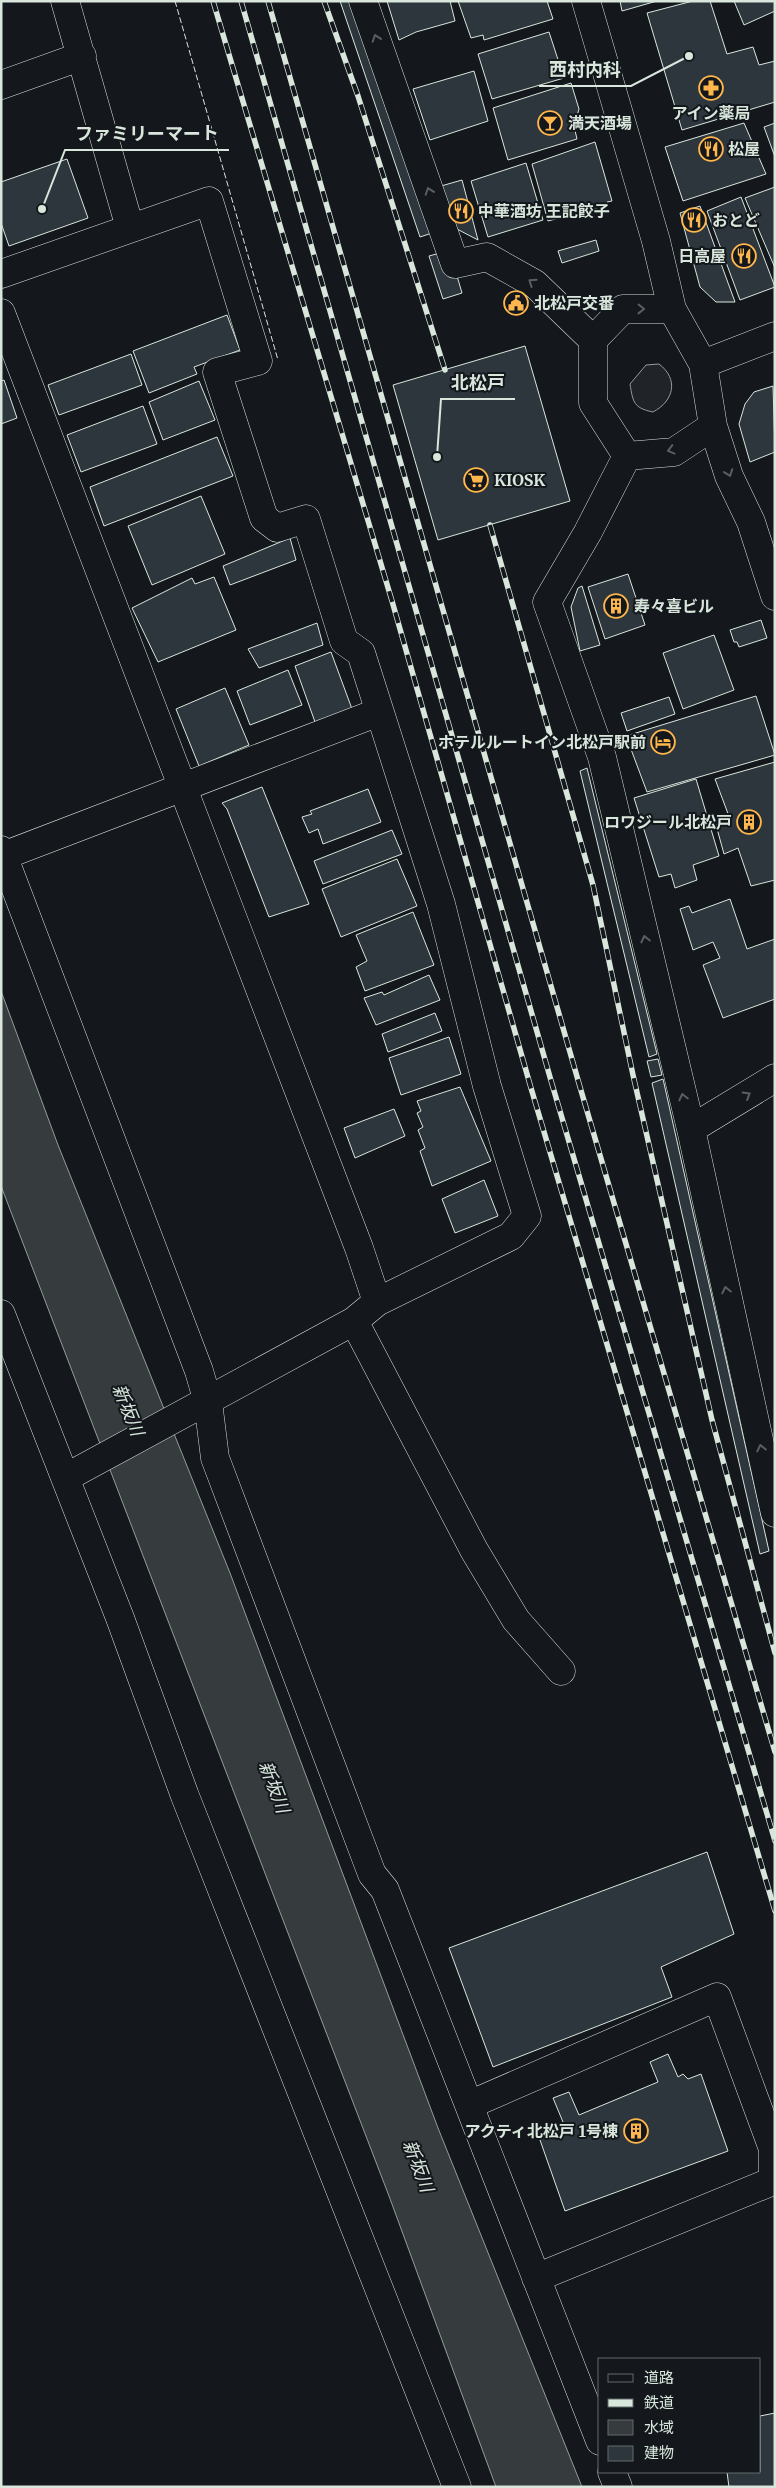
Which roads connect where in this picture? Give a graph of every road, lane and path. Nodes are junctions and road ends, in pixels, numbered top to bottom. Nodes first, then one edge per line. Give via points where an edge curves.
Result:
1 (65, 1) edge
2 (363, 1) edge
3 (586, 1) edge
4 (82, 56) junction
5 (1, 85) edge
6 (130, 228) junction
7 (1, 274) edge
8 (672, 309) junction
9 (1, 314) edge
10 (775, 336) edge
11 (593, 340) junction
12 (702, 364) junction
13 (713, 426) junction
14 (627, 456) junction
15 (775, 596) edge
16 (379, 712) junction
17 (181, 787) junction
18 (2, 853) edge
19 (775, 1078) edge
20 (691, 1129) junction
21 (377, 1302) junction
22 (354, 1321) junction
23 (4, 1327) edge
24 (208, 1402) junction
25 (65, 1478) junction
26 (775, 1513) edge
27 (561, 1671) dead end
28 (469, 2105) junction
29 (774, 2186) edge
30 (536, 2278) junction
31 (598, 2436) edge
32 (612, 2473) edge
33 (456, 2487) edge
34 (618, 2487) edge

1 - 4 street
11 -> 2 street via 535,284 510,269 487,257 454,264
3 - 8 street via 656,240
4 - 5 street
4 - 6 street
6 - 7 street
6 - 16 street via 210,202 258,361 217,372 264,518 277,528 306,519 344,641 361,653
11 -> 8 street via 623,309
8 - 12 street
9 - 17 street
10 - 12 street
11 - 14 street via 594,403
12 - 13 street
13 -> 14 street via 674,452
13 -> 15 street via 729,476 751,522
20 -> 14 street via 602,757 546,602 588,532
16 - 17 street
16 - 21 street via 441,904 487,1086 526,1216 511,1236
17 - 18 street
17 - 21 street
18 - 24 street via 199,1370
20 -> 19 street
26 -> 20 street
21 - 22 street
22 - 24 street
22 - 27 street via 474,1550 516,1620
23 - 25 street
24 - 25 street
24 - 28 street via 215,1458 372,1874 385,1890
25 - 33 street via 185,1796
28 - 29 street via 717,1997 774,2150
28 - 30 street
29 - 30 street
30 - 31 street
32 - 34 street

